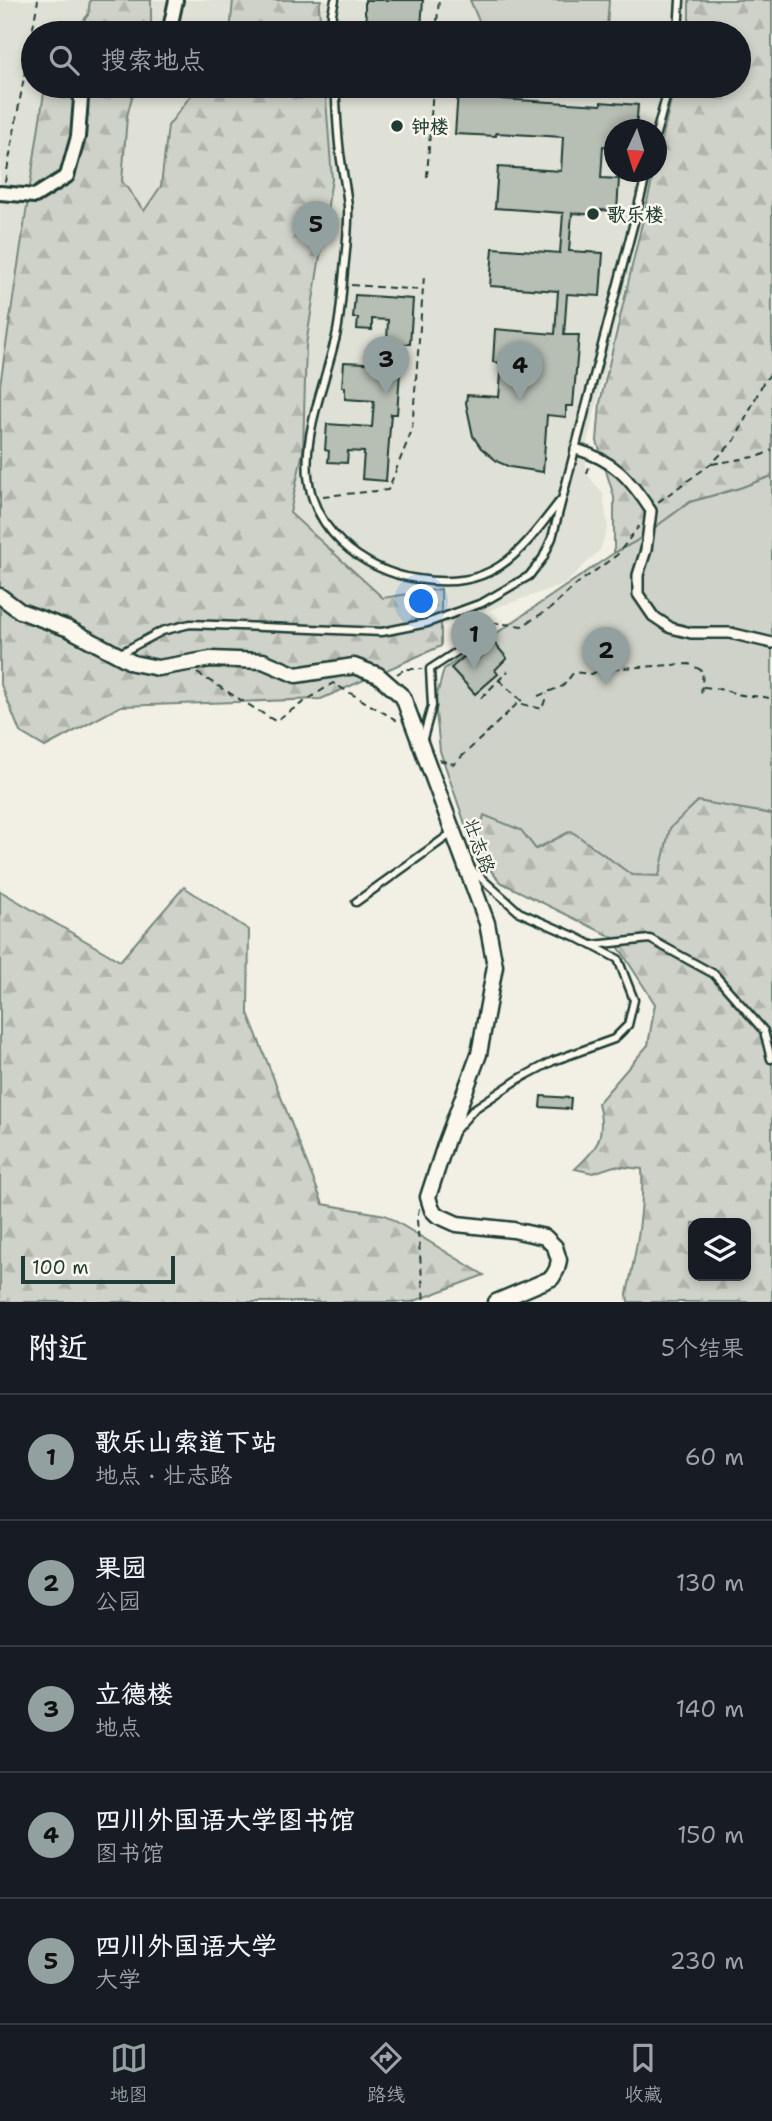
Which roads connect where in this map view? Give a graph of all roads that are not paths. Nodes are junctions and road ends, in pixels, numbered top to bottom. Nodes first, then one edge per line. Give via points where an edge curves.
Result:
1 (176, 0) edge
2 (335, 0) edge
3 (680, 0) edge
4 (172, 21) edge
5 (332, 21) edge
6 (679, 21) edge
7 (81, 98) edge
8 (336, 98) edge
9 (666, 98) edge
10 (660, 119) edge
11 (644, 182) edge
12 (1, 193) edge
13 (576, 449) junction
14 (564, 496) junction
15 (0, 596) edge
16 (481, 636) road end
17 (772, 643) edge
18 (117, 655) junction
19 (421, 746) junction
20 (453, 832) junction
21 (465, 864) junction
22 (356, 902) dead end
23 (591, 945) junction
24 (771, 1059) edge
25 (446, 1142) junction
26 (496, 1302) edge

1 - 4 street
2 - 5 lane
3 - 6 lane
7 - 12 street via 78,138 67,176 35,196
8 - 14 lane via 348,205 339,324 309,434 307,470 319,515 330,532 365,560 404,577 452,581 489,573 505,564
9 - 10 lane
11 - 13 lane
13 - 14 lane
13 - 17 street via 609,463 632,483 651,511 638,594 653,616 671,628 691,633 730,633
14 - 18 lane via 548,548 529,576 482,603 427,623 382,632 190,625 162,631
15 - 18 street, 壮志路 via 20,611 69,629
16 - 19 lane via 430,669 432,706
18 - 19 street, 壮志路 via 158,668 211,659 263,661 296,675 354,666 378,675 403,697
19 - 20 street, 壮志路
20 - 21 street, 壮志路
20 - 22 lane
21 - 23 lane via 519,912
21 - 25 street, 壮志路 via 487,923 495,966 480,1054
23 - 24 lane via 650,939 714,974 764,1031
23 - 25 lane via 618,959 634,1000 628,1025 614,1039 519,1079 474,1109
25 - 26 street, 壮志路 via 428,1197 437,1215 457,1224 545,1237 555,1247 559,1260 552,1278

